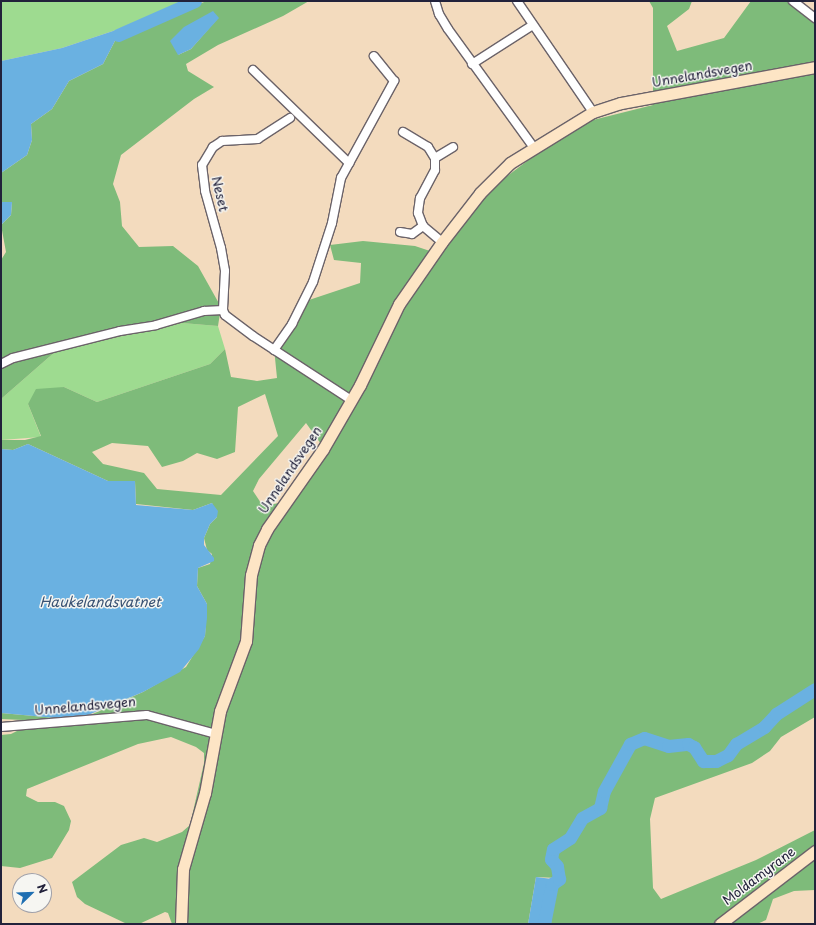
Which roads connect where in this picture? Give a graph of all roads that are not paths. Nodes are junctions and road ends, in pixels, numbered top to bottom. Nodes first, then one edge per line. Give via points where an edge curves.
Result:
1 (435, 1) edge
2 (517, 1) edge
3 (793, 1) edge
4 (815, 18) edge
5 (533, 26) junction
6 (374, 56) dead end
7 (472, 64) junction
8 (815, 67) edge
9 (253, 70) dead end
10 (593, 112) junction
11 (290, 118) dead end
12 (403, 132) dead end
13 (453, 147) dead end
14 (534, 148) junction
15 (435, 158) junction
16 (349, 163) junction
17 (423, 226) junction
18 (400, 232) dead end
19 (442, 242) junction
20 (223, 310) junction
21 (274, 350) junction
22 (1, 364) edge
23 (351, 400) junction
24 (1, 728) edge
25 (216, 734) junction
26 (815, 851) edge
27 (181, 924) edge
28 (720, 924) edge

1 - 7 street via 439,14
2 - 5 street
3 - 4 street
5 - 7 street
5 - 10 street
6 - 16 street via 394,81
7 - 14 street
8 - 10 main road, Unnelandsvegen via 621,103
9 - 16 street
10 - 14 main road, Unnelandsvegen
11 - 20 street, Neset via 258,139 222,140 209,153 202,165 205,191 225,271
12 - 15 street via 428,147
13 - 15 street
14 - 19 main road, Unnelandsvegen via 494,178
15 - 17 street via 434,172 418,205 418,214
16 - 21 street via 341,178 332,223 313,282 292,324
17 - 18 street via 412,234
17 - 19 street
19 - 23 main road, Unnelandsvegen via 399,304
20 - 21 street via 235,324
20 - 22 street via 120,331 13,358
21 - 23 street
23 - 25 main road, Unnelandsvegen via 323,449 259,545 251,575 246,641 220,711
24 - 25 street, Unnelandsvegen via 147,715
25 - 27 main road, Unnelandsvegen via 205,793 183,869
26 - 28 main road, Moldamyrane

